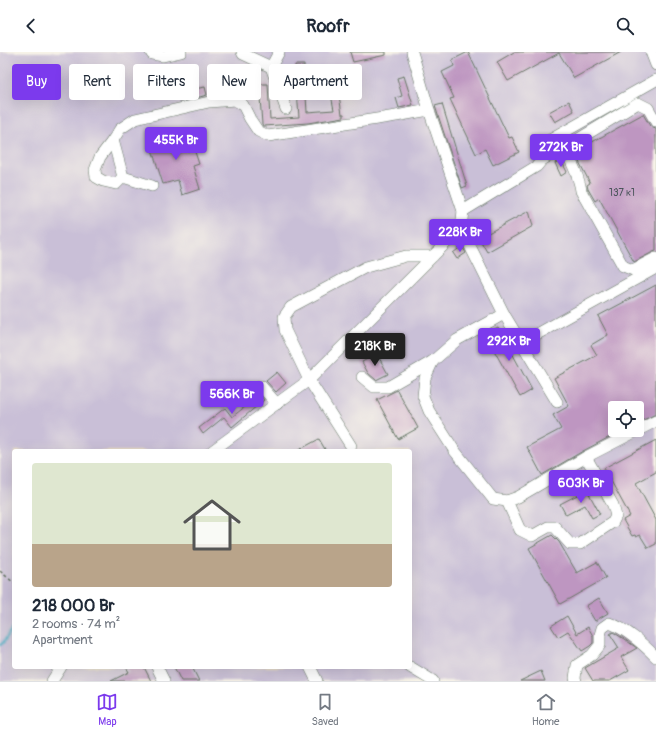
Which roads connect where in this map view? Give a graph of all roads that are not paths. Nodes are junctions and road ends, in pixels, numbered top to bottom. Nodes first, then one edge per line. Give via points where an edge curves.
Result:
1 (151, 52) edge
2 (181, 52) edge
3 (242, 52) edge
4 (279, 52) edge
5 (412, 52) edge
6 (651, 52) edge
7 (273, 64) edge
8 (656, 65) edge
9 (269, 66) edge
10 (656, 80) edge
11 (283, 100) edge
12 (286, 110) dead end
13 (429, 110) junction
14 (656, 122) edge
15 (113, 140) junction
16 (559, 151) junction
17 (542, 160) junction
18 (124, 176) junction
19 (152, 186) dead end
20 (463, 211) junction
21 (461, 228) junction
22 (433, 256) junction
23 (656, 258) edge
24 (656, 268) edge
25 (504, 314) junction
26 (522, 343) junction
27 (433, 361) junction
28 (362, 377) dead end
29 (309, 380) junction
30 (261, 386) dead end
31 (556, 402) dead end
32 (277, 404) junction
33 (656, 421) edge
34 (351, 446) dead end
35 (215, 449) edge
36 (586, 458) junction
37 (507, 501) junction
38 (656, 657) edge
39 (412, 668) edge
40 (61, 669) edge
41 (158, 669) edge
42 (311, 669) edge
43 (52, 681) edge
44 (164, 681) edge
45 (317, 681) edge
46 (433, 681) edge
47 (576, 681) edge

1 - 2 street via 163,56
3 - 9 street
4 - 7 street
5 - 13 street
6 - 8 street
10 - 17 street via 550,140
11 - 12 street
13 - 15 street via 268,136 258,131 243,105 235,100 209,102 135,119 120,129
13 - 20 street
14 - 16 street via 648,108 638,103
15 - 18 street
15 - 18 street via 100,157 95,170 96,177 116,184
16 - 17 street
16 - 23 street via 569,158 581,190 623,266 633,270
17 - 20 street
18 - 19 street
20 - 21 street
21 - 22 street
21 - 25 street
22 - 29 street
22 - 29 street via 406,256 366,267 291,307 284,318 286,330
24 - 26 street
25 - 26 street
25 - 27 street via 456,340
26 - 31 street
27 - 28 street via 388,387 374,387
27 - 37 street via 425,378 423,396 429,411 454,450 493,499
29 - 32 street
29 - 34 street
30 - 32 street
32 - 35 street
33 - 36 street
36 - 37 street
36 - 37 street via 613,505 616,516 613,522 580,544 570,544 555,527 548,527 532,536 520,530
38 - 47 street via 644,644 609,623 602,628 600,645 592,655 577,665
39 - 46 street
40 - 43 street
41 - 44 street
42 - 45 street

